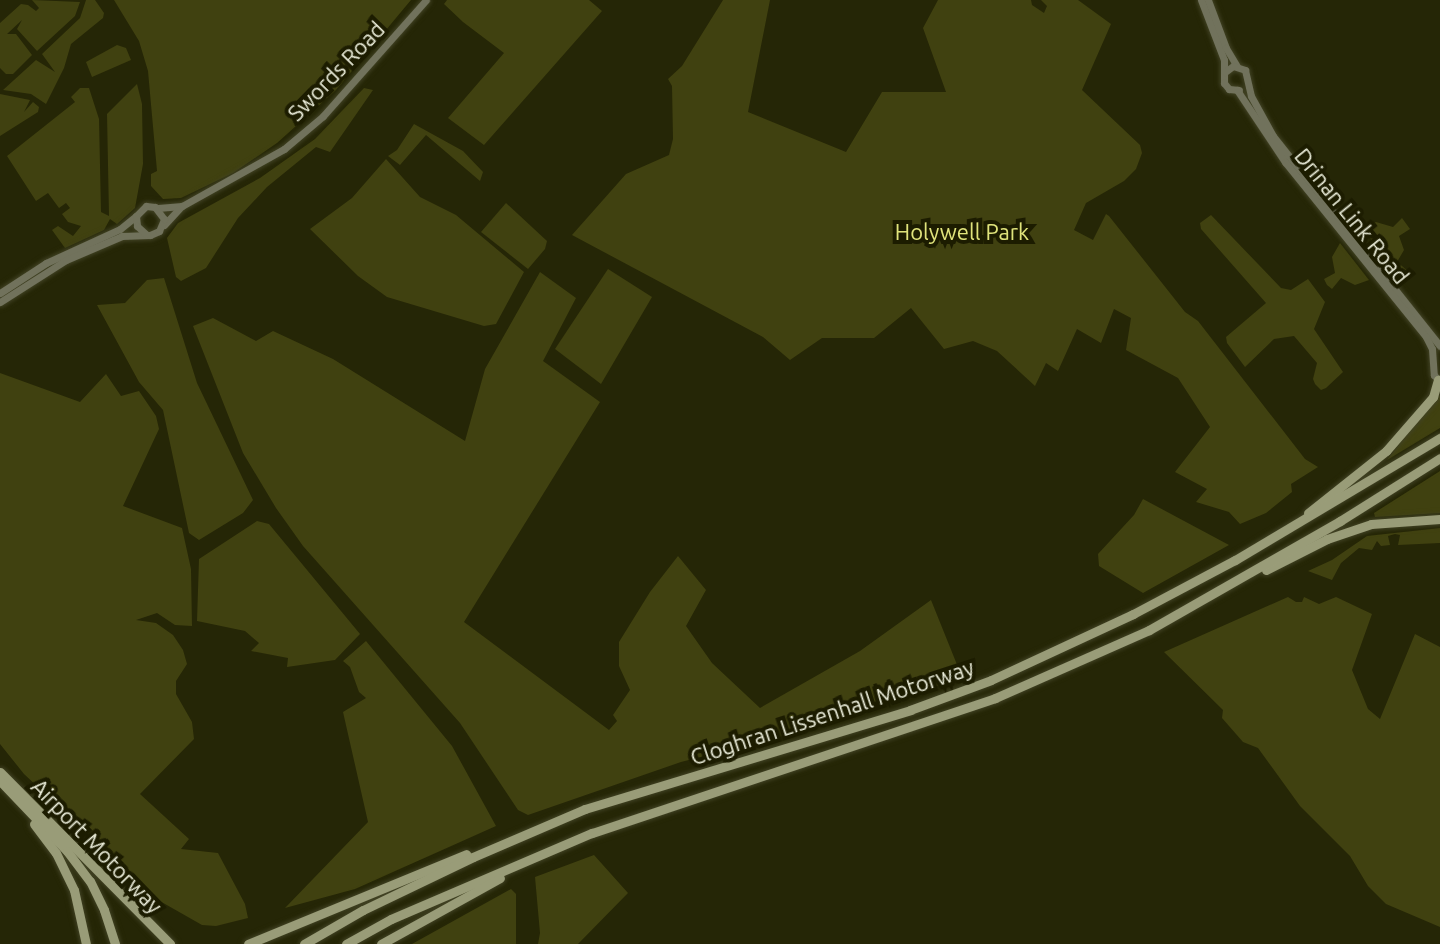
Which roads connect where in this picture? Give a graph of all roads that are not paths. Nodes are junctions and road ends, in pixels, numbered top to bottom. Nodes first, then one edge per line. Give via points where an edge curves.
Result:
1 (426, 0) edge
2 (1201, 0) edge
3 (1208, 0) edge
4 (1237, 66) junction
5 (1225, 72) junction
6 (1247, 82) junction
7 (1237, 90) junction
8 (182, 206) junction
9 (158, 208) junction
10 (136, 216) junction
11 (164, 225) junction
12 (146, 234) junction
13 (0, 293) edge
14 (0, 302) edge
15 (1440, 346) edge
16 (1440, 355) edge
17 (1433, 366) junction
18 (1439, 381) edge
19 (1440, 438) edge
20 (1440, 458) edge
21 (1440, 519) edge
22 (1235, 560) junction
23 (1149, 630) junction
24 (0, 772) edge
25 (0, 783) edge
26 (585, 809) junction
27 (560, 846) junction
28 (114, 943) edge
29 (86, 944) edge
30 (170, 944) edge
31 (248, 944) edge
32 (304, 944) edge
33 (346, 944) edge
34 (381, 944) edge

1 - 8 main road, Swords Road via 313,125 248,172
2 - 5 main road
3 - 4 main road
4 - 5 main road
4 - 6 main road via 1245,70
5 - 7 main road via 1226,86
6 - 7 main road
6 - 15 main road, Drinan Link Road via 1281,147
7 - 17 main road, Drinan Link Road via 1285,162 1426,337
8 - 9 main road, Swords Road
8 - 11 main road, Swords Road
9 - 10 main road via 146,206
9 - 11 main road
10 - 12 main road
10 - 13 main road
11 - 12 main road via 155,234
12 - 14 main road via 122,236 66,260
16 - 17 main road
17 - 18 main road, Drinan Link Road
18 - 22 highway via 1433,397 1386,451 1311,511
19 - 22 highway, Cloghran Lissenhall Motorway
20 - 23 highway, Cloghran Lissenhall Motorway
21 - 23 highway via 1371,524 1327,539
22 - 26 highway, Cloghran Lissenhall Motorway via 991,680 910,710
23 - 27 highway, Cloghran Lissenhall Motorway via 995,698
24 - 30 highway, Airport Motorway
25 - 28 highway via 90,881
25 - 29 highway, Airport Motorway via 56,853 74,890
26 - 31 highway
26 - 32 highway, Cloghran Lissenhall Motorway via 459,863
27 - 33 highway, Cloghran Lissenhall Motorway
27 - 34 highway

